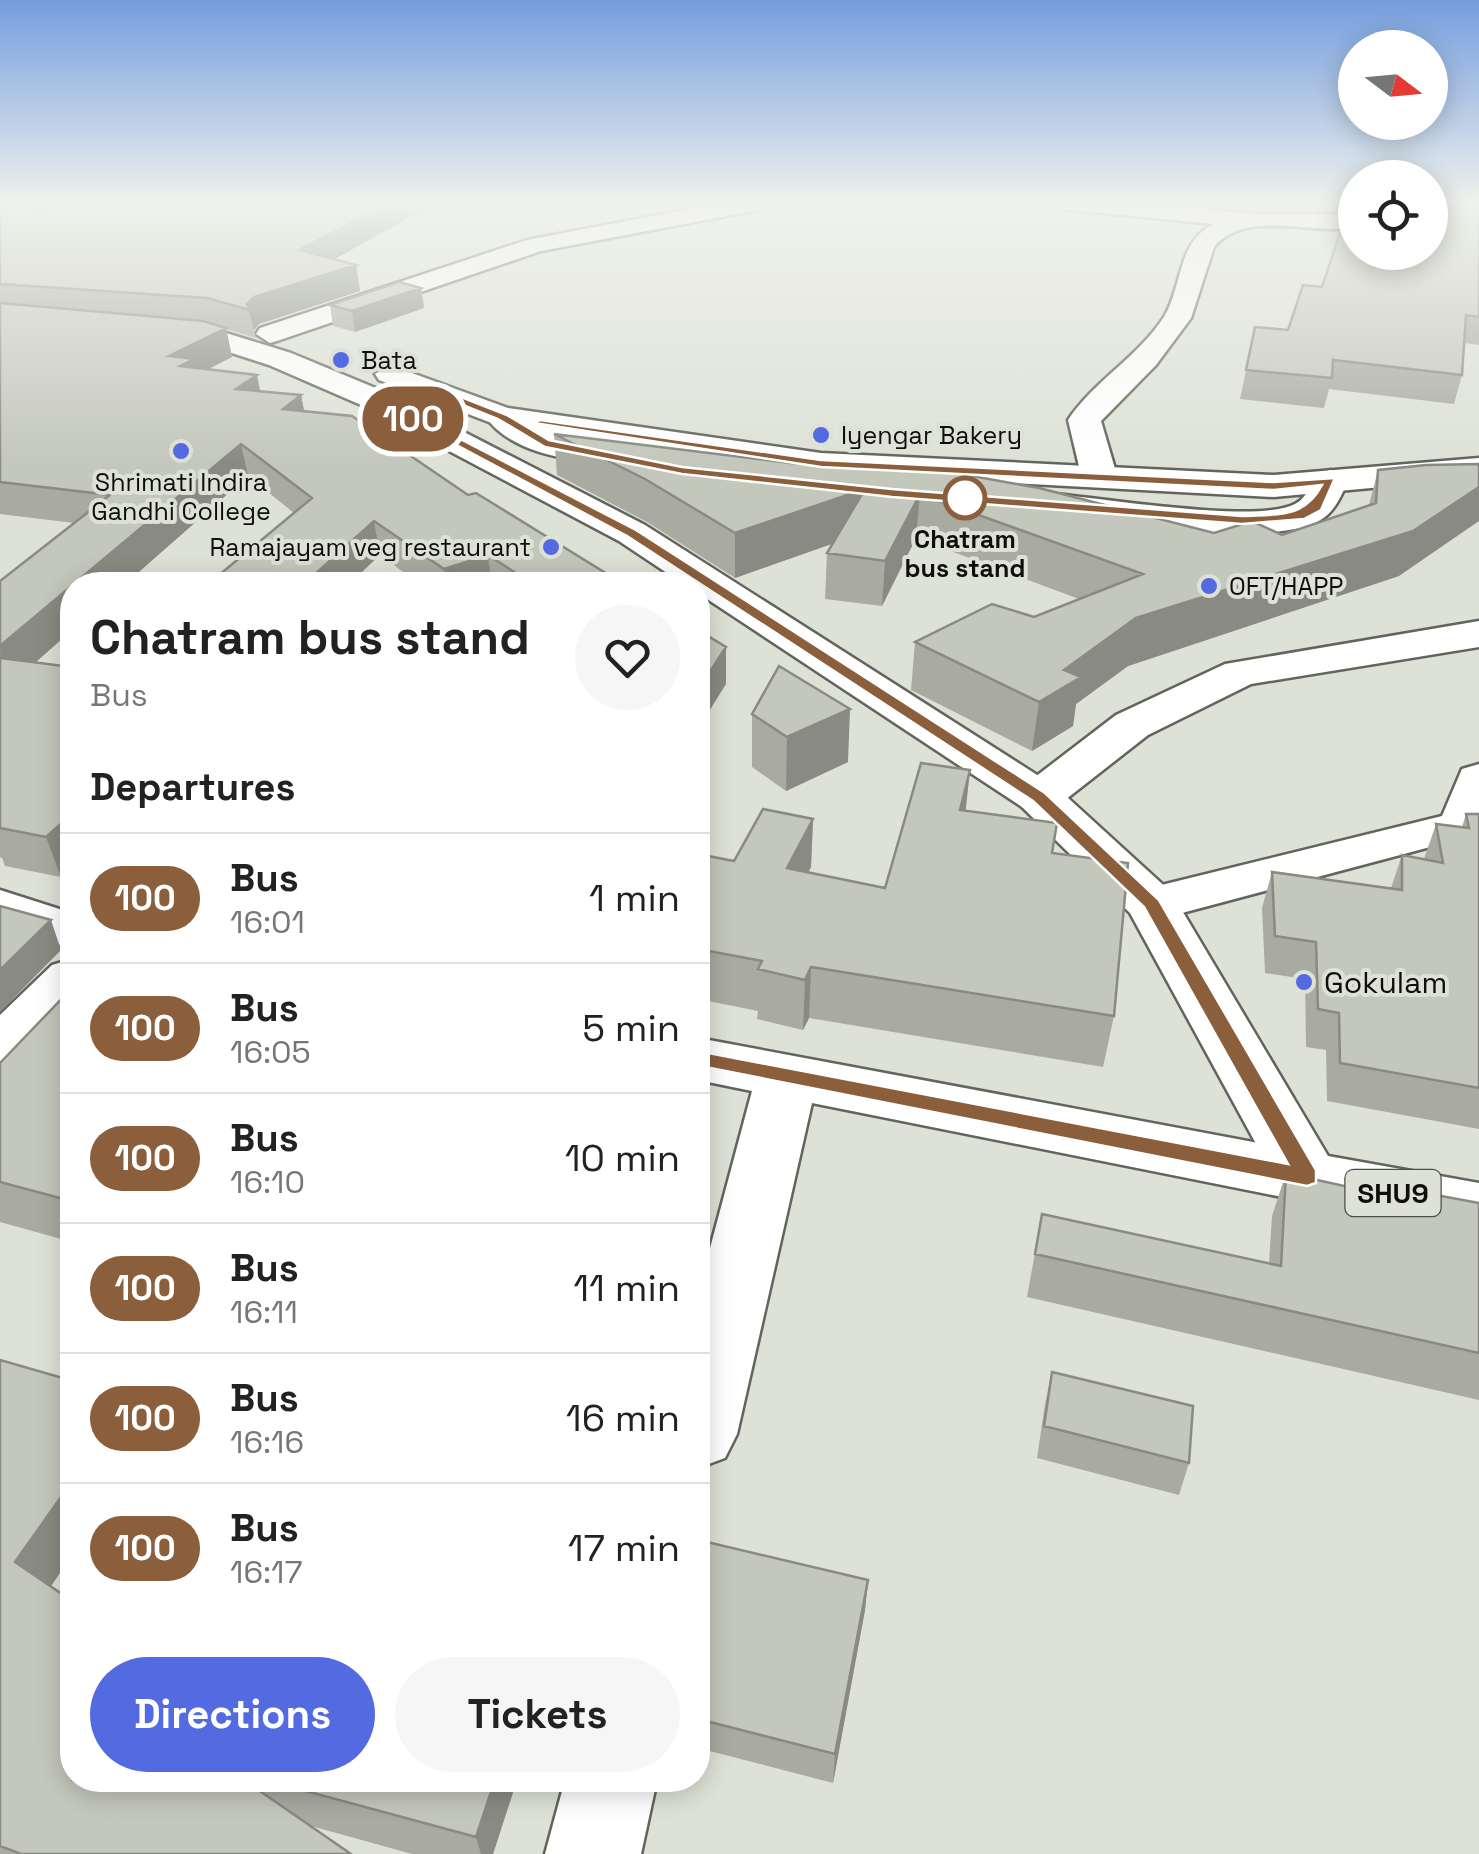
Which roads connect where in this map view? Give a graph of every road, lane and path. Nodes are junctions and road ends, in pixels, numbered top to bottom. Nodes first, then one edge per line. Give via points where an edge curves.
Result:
1 (404, 289) edge
2 (1188, 289) edge
3 (0, 310) edge
4 (0, 322) edge
5 (270, 334) junction
6 (428, 387) junction
7 (379, 401) junction
8 (502, 417) junction
9 (1479, 468) edge
10 (1100, 480) junction
11 (1330, 481) junction
12 (692, 572) edge
13 (710, 584) edge
14 (1479, 634) edge
15 (1479, 779) edge
16 (1039, 797) junction
17 (1471, 831) edge
18 (1152, 904) junction
19 (0, 907) edge
20 (60, 928) edge
21 (60, 990) edge
22 (0, 1051) edge
23 (710, 1061) edge
24 (787, 1076) junction
25 (1307, 1177) junction
26 (1479, 1209) edge
27 (710, 1386) edge
28 (608, 1792) edge
29 (593, 1854) edge

1 - 5 main road
2 - 10 main road via 1160,342 1084,420
3 - 5 main road
4 - 7 main road, SHU9 via 212,338
5 - 6 main road
6 - 7 main road
6 - 8 main road
7 - 12 main road, SHU9 via 632,533
8 - 10 main road via 821,463
8 - 11 main road via 545,443 682,470 1242,520 1300,516 1317,507
9 - 11 main road
10 - 11 main road via 1274,486
13 - 16 main road, SHU9
14 - 16 main road via 1240,674 1132,725
15 - 17 main road
16 - 18 main road, SHU9
17 - 18 main road via 1433,831
18 - 25 main road, SHU9
19 - 20 main road
21 - 22 main road
23 - 24 main road
24 - 25 main road
24 - 27 main road
25 - 26 main road, SHU9
28 - 29 main road

